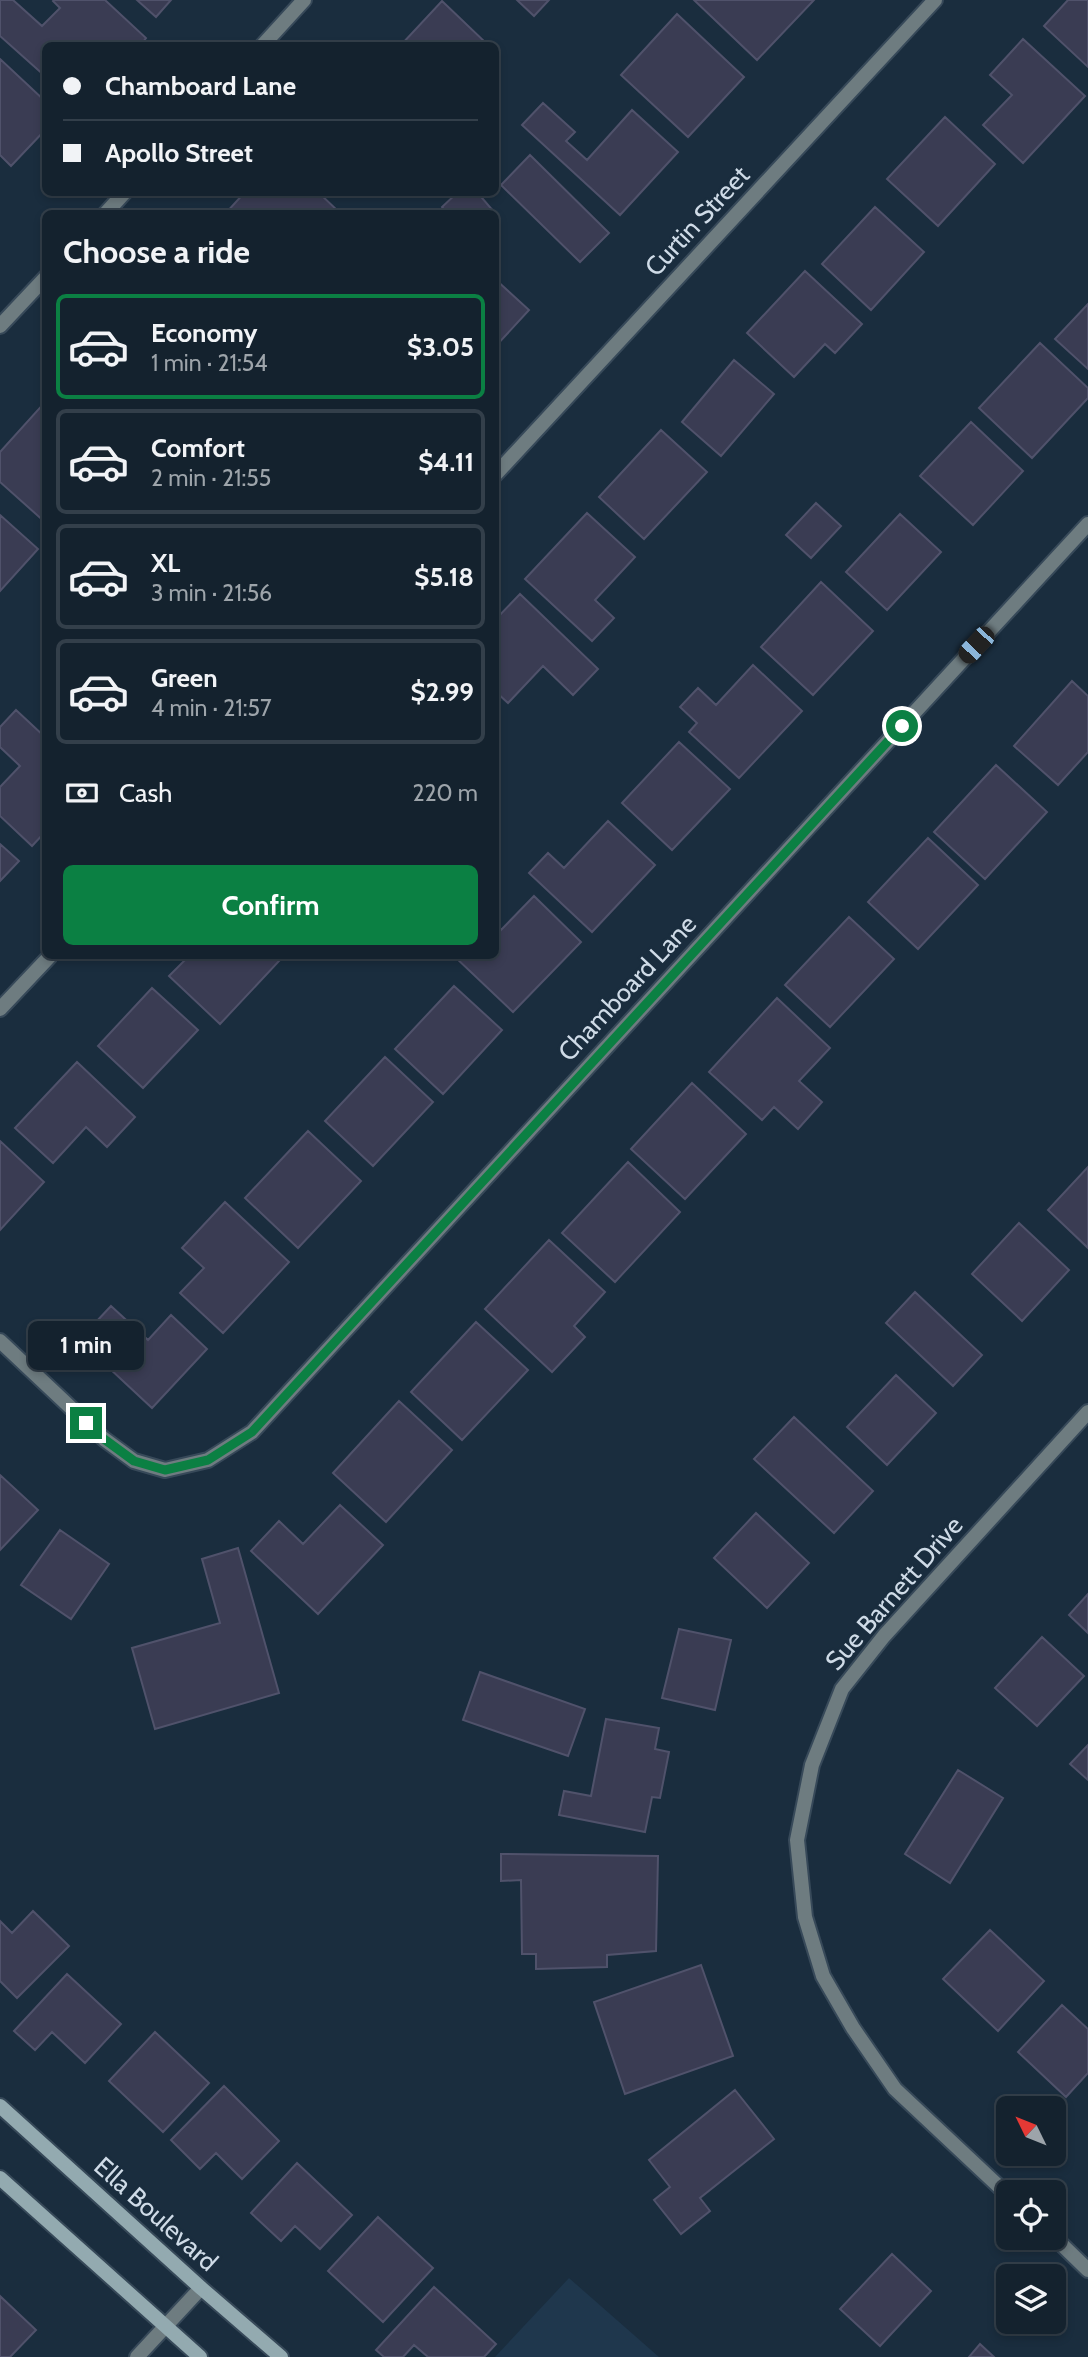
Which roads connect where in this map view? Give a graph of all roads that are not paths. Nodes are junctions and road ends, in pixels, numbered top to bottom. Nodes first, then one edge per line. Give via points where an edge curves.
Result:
1 (304, 0) edge
2 (935, 0) edge
3 (265, 42) edge
4 (121, 196) edge
5 (109, 210) edge
6 (42, 281) edge
7 (0, 326) edge
8 (499, 471) edge
9 (1088, 524) edge
10 (47, 959) edge
11 (0, 1009) edge
12 (0, 1340) edge
13 (1088, 1412) edge
14 (0, 2106) edge
15 (0, 2178) edge
16 (996, 2184) edge
17 (1066, 2249) edge
18 (1088, 2270) edge
19 (201, 2288) junction
20 (166, 2327) junction
21 (138, 2357) edge
22 (200, 2357) edge
23 (281, 2357) edge

1 - 3 street
2 - 8 street, Curtin Street
4 - 5 street
6 - 7 street
9 - 12 street, Chamboard Lane via 252,1432 208,1460 188,1465 165,1470 134,1461 104,1439
10 - 11 street
13 - 16 street, Sue Barnett Drive via 884,1636 842,1689 812,1765 797,1840 805,1917 823,1976 853,2028 895,2089
14 - 19 main road, Ella Boulevard
15 - 20 main road
17 - 18 street
19 - 20 street
19 - 23 main road, Ella Boulevard
20 - 21 street
20 - 22 main road

